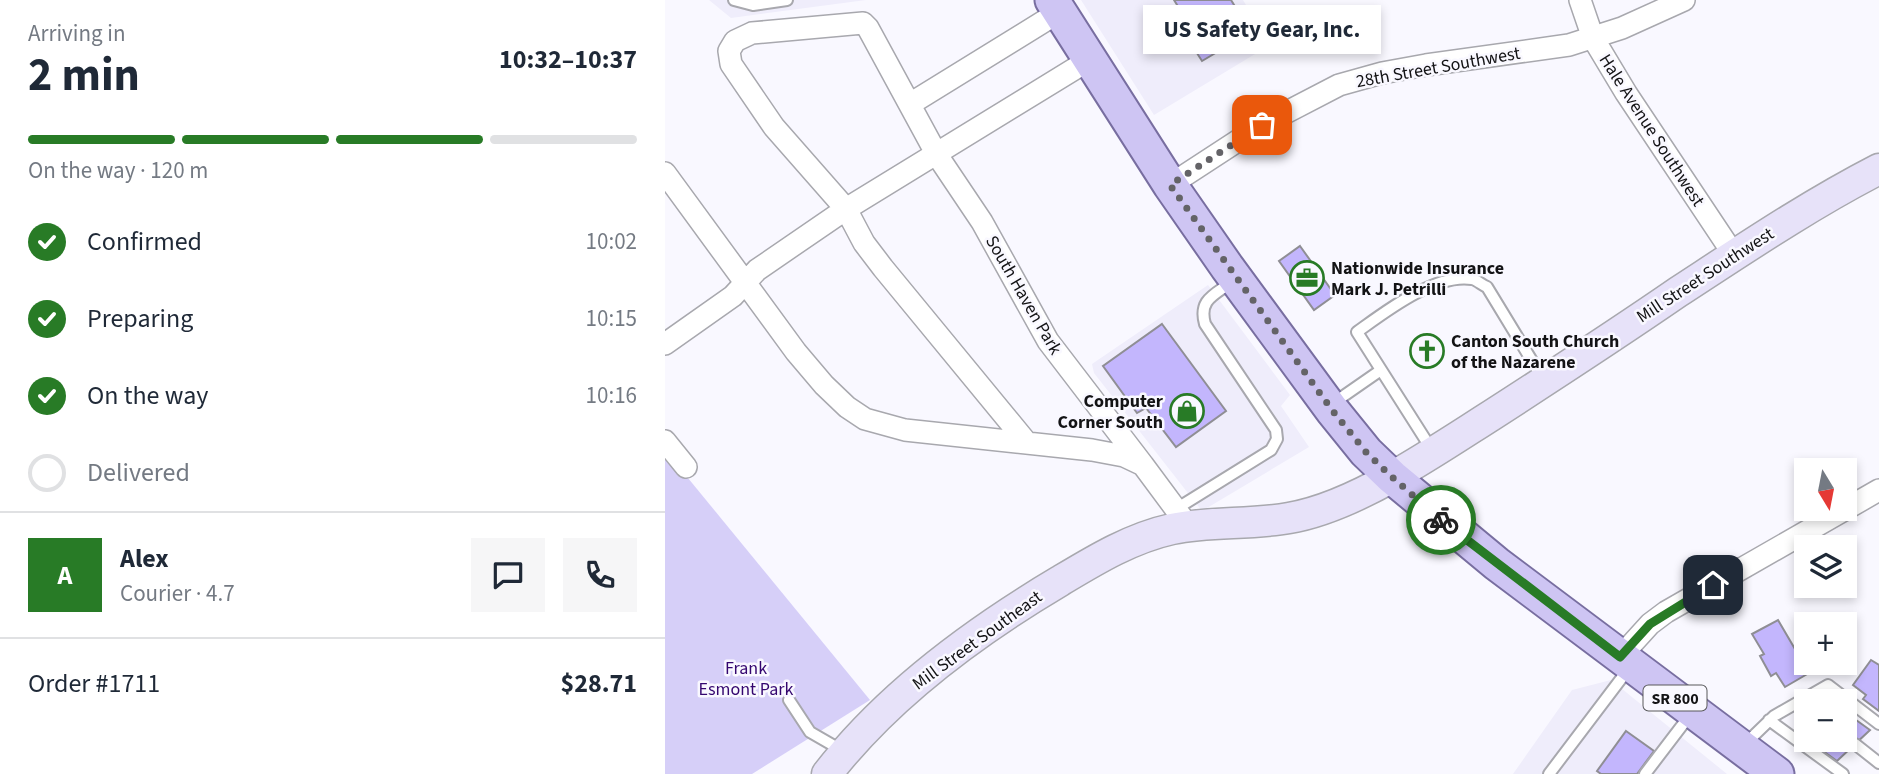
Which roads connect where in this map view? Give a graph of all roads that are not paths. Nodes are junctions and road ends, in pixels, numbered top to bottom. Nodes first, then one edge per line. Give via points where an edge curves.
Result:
1 (734, 0) edge
2 (787, 0) edge
3 (1580, 0) edge
4 (1684, 0) edge
5 (1055, 6) edge
6 (1593, 38) junction
7 (1089, 60) junction
8 (910, 104) junction
9 (937, 155) junction
10 (1879, 169) edge
11 (665, 173) edge
12 (1170, 185) junction
13 (846, 209) junction
14 (1734, 255) junction
15 (1236, 279) junction
16 (746, 282) junction
17 (665, 344) edge
18 (1381, 370) junction
19 (1544, 381) junction
20 (1329, 406) junction
21 (665, 441) edge
22 (1027, 443) junction
23 (1433, 452) junction
24 (1143, 465) junction
25 (686, 467) dead end
26 (1392, 477) junction
27 (1879, 489) edge
28 (1182, 518) junction
29 (1626, 661) junction
30 (789, 699) dead end
31 (1857, 707) edge
32 (1794, 709) edge
33 (1692, 711) junction
34 (1769, 720) junction
35 (1879, 724) edge
36 (1857, 746) edge
37 (1741, 748) junction
38 (836, 763) edge
39 (1879, 763) edge
40 (1549, 774) edge
41 (1645, 774) edge
42 (1777, 774) edge
43 (1843, 774) edge

1 - 2 lane via 753,5
3 - 6 street, Hale Avenue Southwest
4 - 6 street, 28th Street Southwest
5 - 7 main road, SR 800
5 - 8 street
6 - 12 street, 28th Street Southwest via 1382,73 1339,85 1262,125
6 - 14 street, Hale Avenue Southwest
7 - 9 street
7 - 12 main road, SR 800
8 - 9 street, South Haven Park
8 - 13 street, South Haven Park via 863,23 755,33 731,45 731,64 774,127
9 - 13 street
9 - 24 street, South Haven Park via 982,222 1048,341
10 - 14 street, Mill Street Southwest
11 - 16 street
12 - 15 main road, SR 800
13 - 16 street
13 - 22 street, South Haven Park via 883,268
14 - 19 street, Mill Street Southwest
15 - 20 main road, SR 800
15 - 28 lane via 1204,303 1201,312 1276,430 1277,439 1271,450
16 - 17 street
16 - 22 street via 817,377 865,419 925,433
18 - 19 lane via 1357,332 1423,289 1473,279 1487,287
18 - 20 lane
18 - 23 lane
19 - 23 street, Mill Street Southwest
20 - 26 main road, SR 800
21 - 25 street
22 - 24 street via 1109,453
23 - 26 street, Mill Street Southwest
24 - 28 street, South Haven Park
26 - 28 street, Mill Street Southeast via 1306,515 1272,520
26 - 29 main road, SR 800
27 - 29 street via 1666,612 1650,624
28 - 38 street, Mill Street Southeast via 1014,609 916,684
29 - 33 main road, SR 800
29 - 40 lane
30 - 38 lane
31 - 35 lane
32 - 34 lane
33 - 37 main road, SR 800
33 - 41 lane
34 - 37 lane
34 - 43 lane
36 - 39 lane
37 - 42 main road, SR 800

